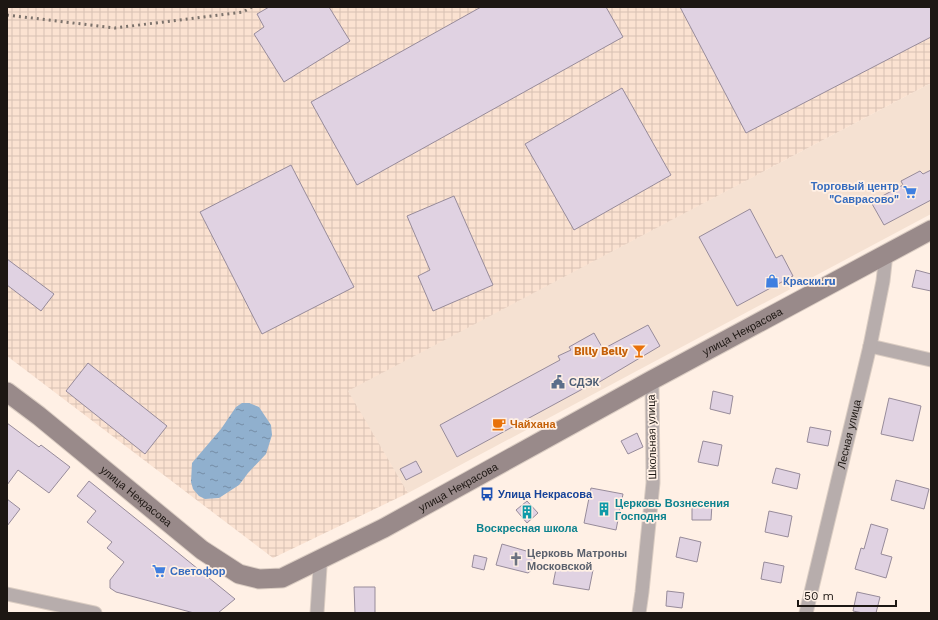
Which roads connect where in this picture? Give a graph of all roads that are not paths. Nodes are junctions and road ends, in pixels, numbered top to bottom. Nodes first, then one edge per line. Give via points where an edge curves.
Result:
1 (931, 230) edge
2 (886, 254) junction
3 (870, 346) junction
4 (931, 360) edge
5 (652, 380) junction
6 (7, 392) edge
7 (319, 559) junction
8 (7, 594) edge
9 (95, 613) edge
10 (317, 613) edge
11 (638, 613) edge
12 (806, 613) edge

1 - 2 street, улица Некрасова
2 - 3 street, Лесная улица
2 - 5 street, улица Некрасова
3 - 4 street
3 - 12 street, Лесная улица
5 - 7 street, улица Некрасова via 384,528
5 - 11 street, Школьная улица via 653,483
6 - 7 street, улица Некрасова via 202,550 239,574 259,580 282,578
7 - 10 street
8 - 9 street

